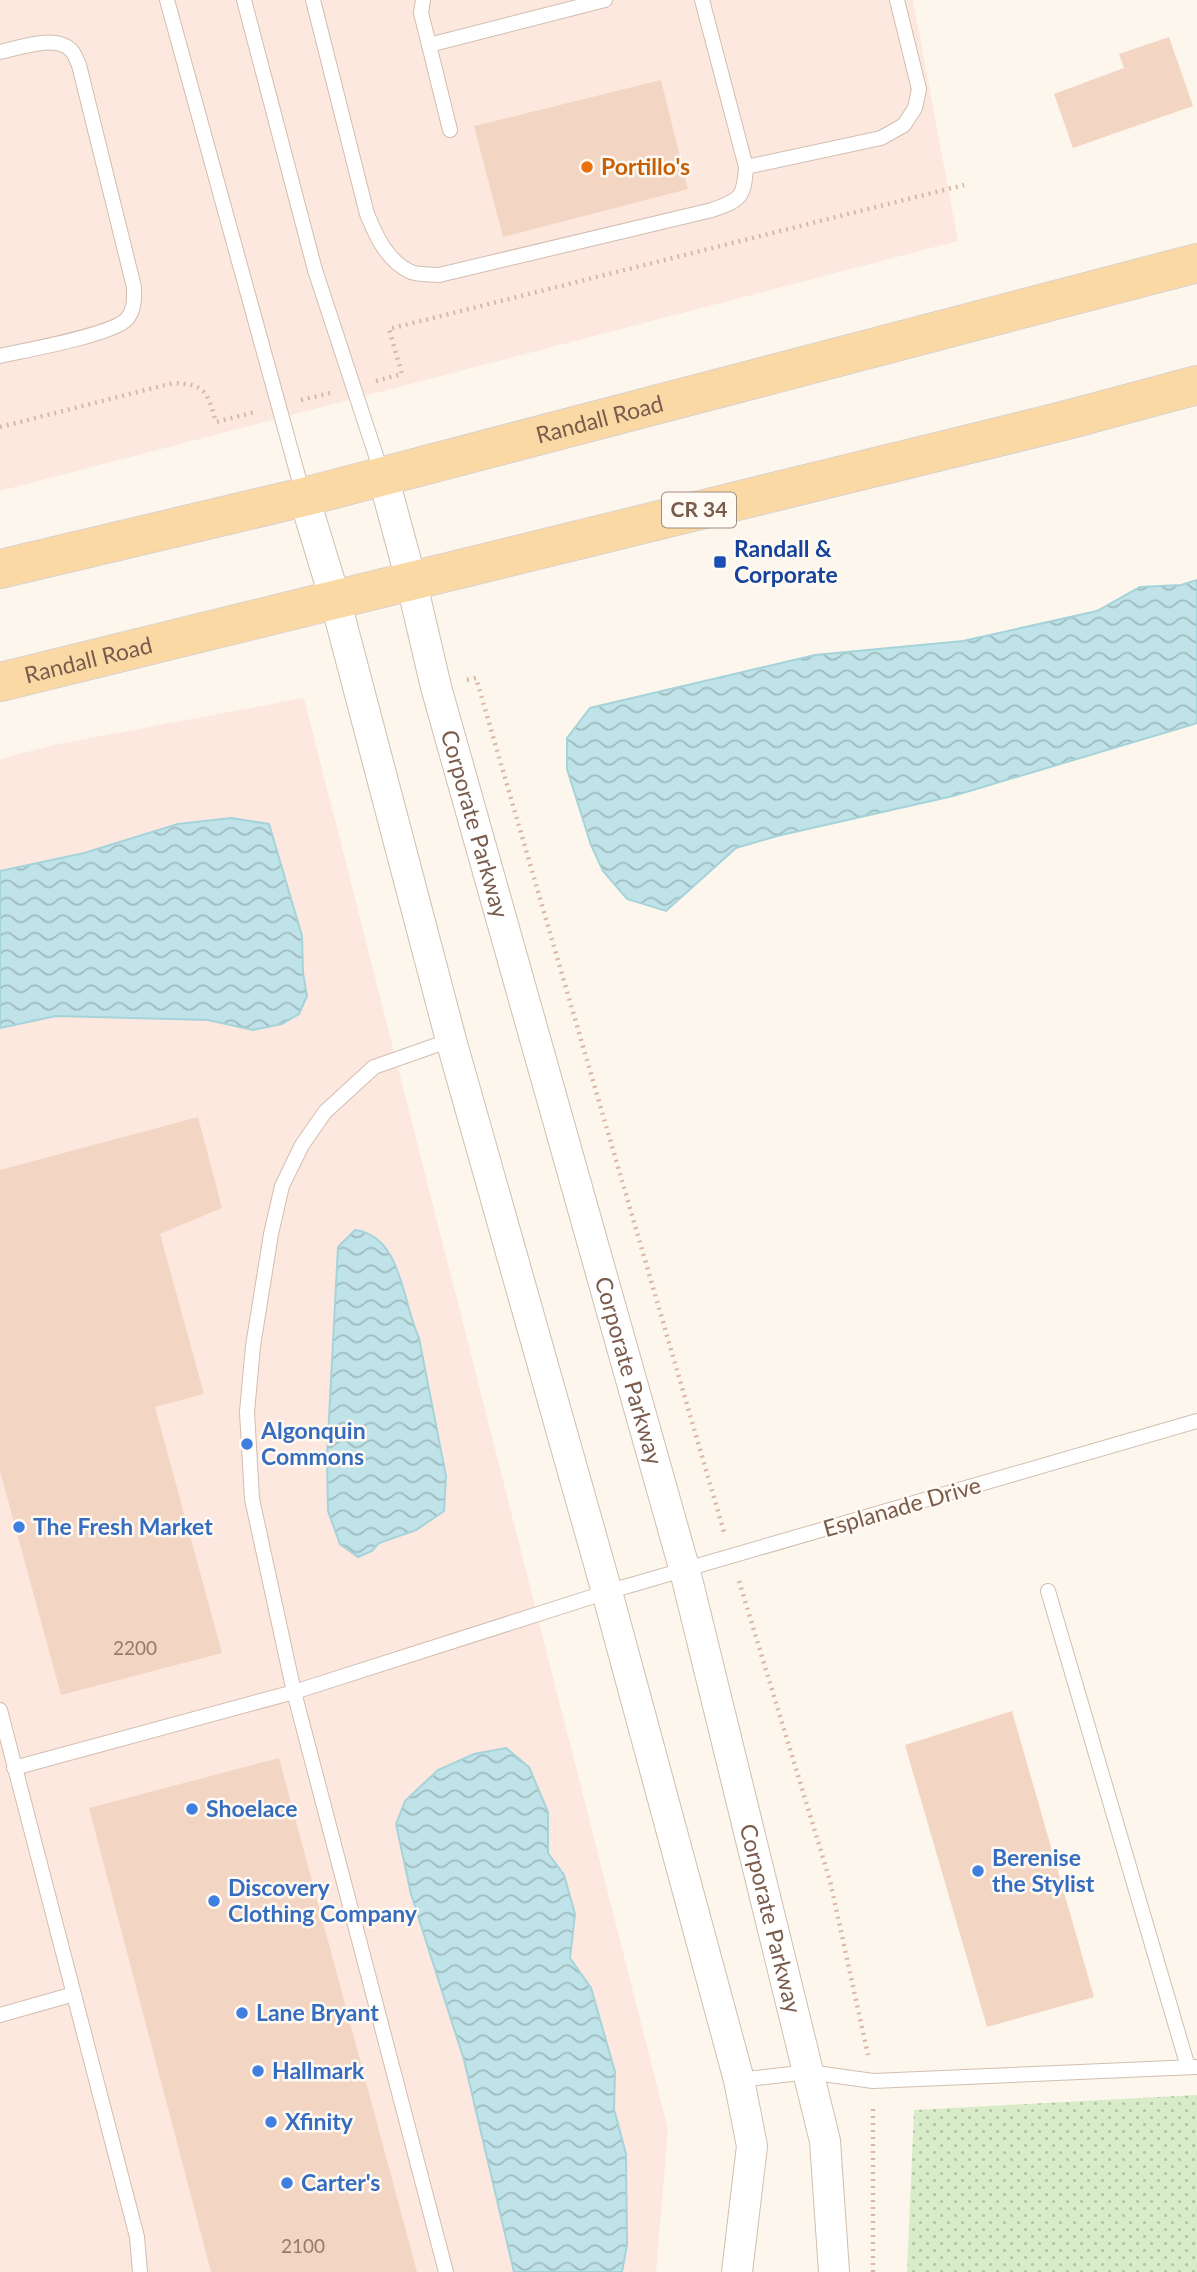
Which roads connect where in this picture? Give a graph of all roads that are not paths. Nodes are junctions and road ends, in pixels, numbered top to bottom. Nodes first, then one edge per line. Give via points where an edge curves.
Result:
1 (167, 0) edge
2 (244, 0) edge
3 (313, 0) edge
4 (423, 0) edge
5 (605, 0) edge
6 (702, 0) edge
7 (897, 0) edge
8 (429, 45) junction
9 (0, 52) edge
10 (450, 130) dead end
11 (746, 167) junction
12 (1197, 263) edge
13 (0, 356) edge
14 (1197, 385) edge
15 (383, 476) junction
16 (304, 497) junction
17 (0, 569) edge
18 (411, 580) junction
19 (335, 598) junction
20 (0, 682) edge
21 (451, 1040) junction
22 (1197, 1421) edge
23 (685, 1571) junction
24 (607, 1591) junction
25 (1048, 1591) dead end
26 (294, 1692) junction
27 (0, 1710) edge
28 (14, 1768) junction
29 (74, 1994) junction
30 (0, 2015) edge
31 (1193, 2067) edge
32 (809, 2072) junction
33 (739, 2080) junction
34 (140, 2272) edge
35 (446, 2272) edge
36 (737, 2272) edge
37 (834, 2272) edge

1 - 16 lane
2 - 15 lane via 301,221
3 - 11 lane via 367,214 392,258 412,273 439,275 712,210 735,202 744,190
4 - 8 lane via 421,13
5 - 8 lane
6 - 11 lane
7 - 11 lane via 919,89 915,108 904,125 881,138
8 - 10 lane
9 - 13 lane via 55,43 71,49 79,65 134,287 134,305 126,319 110,330
12 - 15 main road, Randall Road
14 - 18 main road, Randall Road / CR 34
15 - 16 main road, Randall Road
15 - 18 street, Corporate Parkway
16 - 17 main road, Randall Road
16 - 19 street
18 - 19 main road, Randall Road / CR 34
18 - 23 street, Corporate Parkway via 436,687
19 - 20 main road, Randall Road / CR 34
19 - 21 street
21 - 24 street
21 - 26 lane via 374,1067 360,1078 325,1112 282,1186 262,1289 247,1412 252,1499
22 - 23 lane, Esplanade Drive
23 - 24 lane, Esplanade Drive
23 - 32 street, Corporate Parkway
24 - 26 lane, Esplanade Drive
24 - 33 street
25 - 31 lane
26 - 28 lane, Esplanade Drive
26 - 35 lane
27 - 28 lane
28 - 29 lane
29 - 30 lane
29 - 34 lane via 137,2237
31 - 32 lane via 873,2081
32 - 33 lane
32 - 37 street, Corporate Parkway via 825,2141
33 - 36 street via 752,2146

